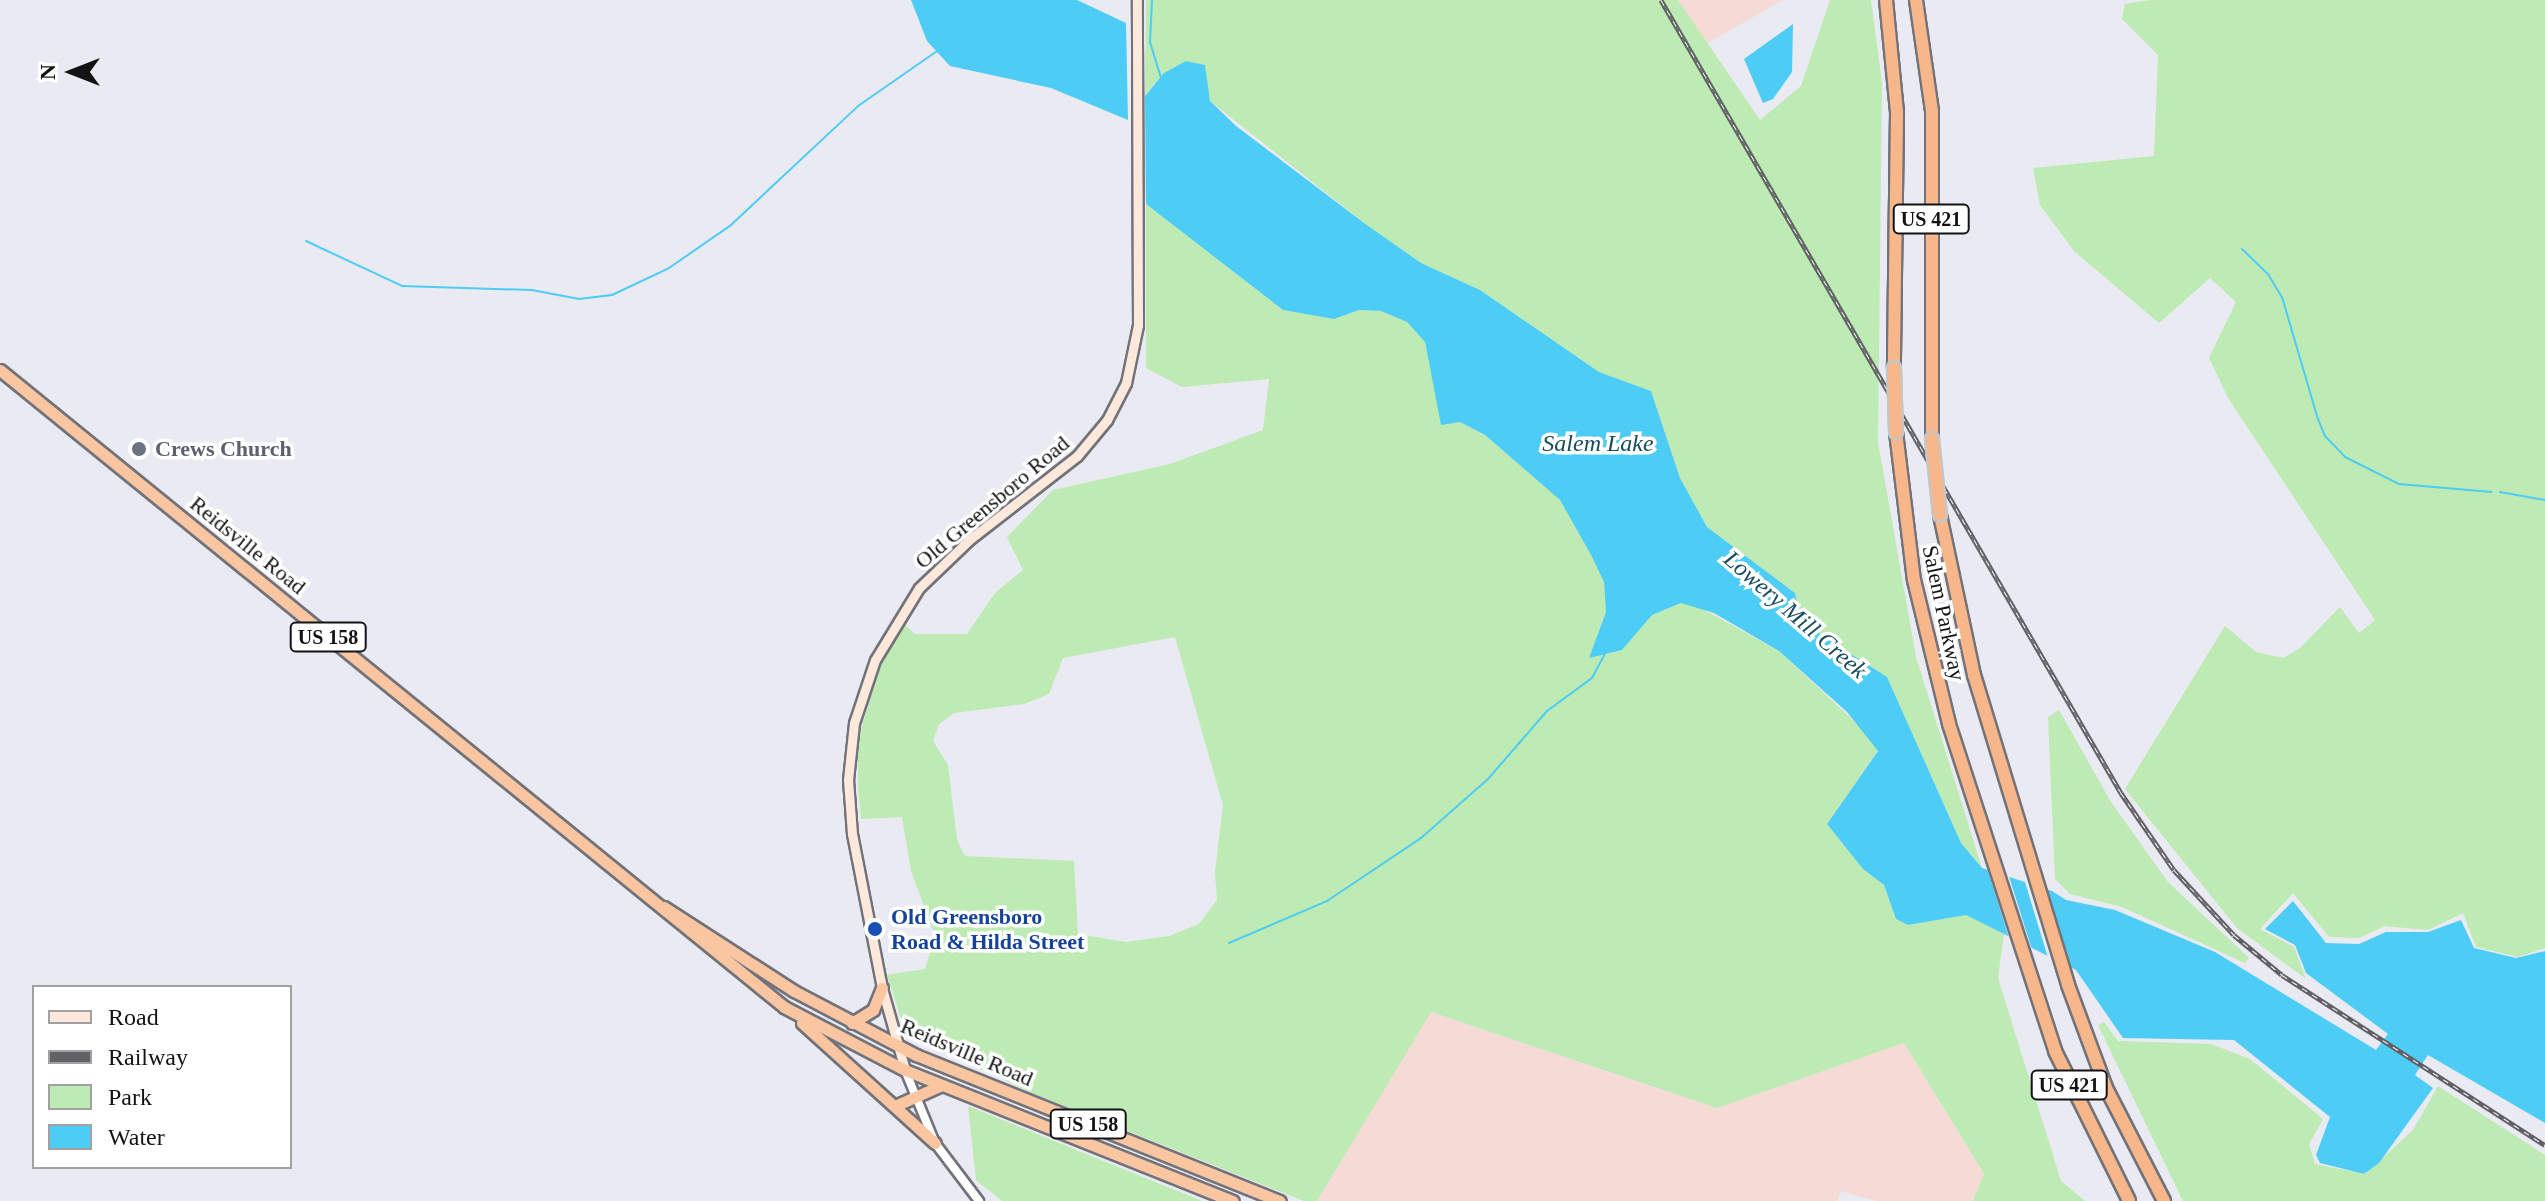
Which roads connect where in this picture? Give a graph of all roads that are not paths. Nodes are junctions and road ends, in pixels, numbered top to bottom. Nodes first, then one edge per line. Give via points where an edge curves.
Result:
1 (1137, 0) edge
2 (1886, 0) edge
3 (1916, 0) edge
4 (0, 370) edge
5 (657, 904) junction
6 (882, 988) junction
7 (784, 1007) junction
8 (852, 1023) junction
9 (897, 1046) junction
10 (905, 1070) junction
11 (942, 1085) junction
12 (916, 1101) junction
13 (897, 1105) junction
14 (935, 1143) junction
15 (979, 1201) edge
16 (1233, 1201) edge
17 (1280, 1201) edge
18 (2129, 1201) edge
19 (2164, 1201) edge

1 - 6 main road, Old Greensboro Road via 1138,325 1121,396 1077,456 969,540 919,588 889,631 863,690 851,743 849,799
2 - 18 highway, Salem Parkway / US 421, bridge via 1897,113 1896,432 1925,635 2024,962 2076,1101
3 - 19 highway, Salem Parkway / US 421, bridge via 1932,111 1932,439 1940,515 1970,663 2068,985 2106,1088
4 - 5 highway, Reidsville Road / US 158
5 - 7 highway, Reidsville Road / US 158
5 - 8 highway, Reidsville Road / US 158
6 - 8 highway via 873,1010
6 - 9 main road, Old Greensboro Road
7 - 10 highway, Reidsville Road / US 158
7 - 13 highway
8 - 9 highway, Reidsville Road / US 158
9 - 10 main road, Old Greensboro Road
9 - 17 highway, Reidsville Road / US 158
10 - 11 highway, Reidsville Road / US 158
10 - 12 street
11 - 12 highway
11 - 16 highway, Reidsville Road / US 158
12 - 13 highway
12 - 14 street
13 - 14 highway
14 - 15 street

